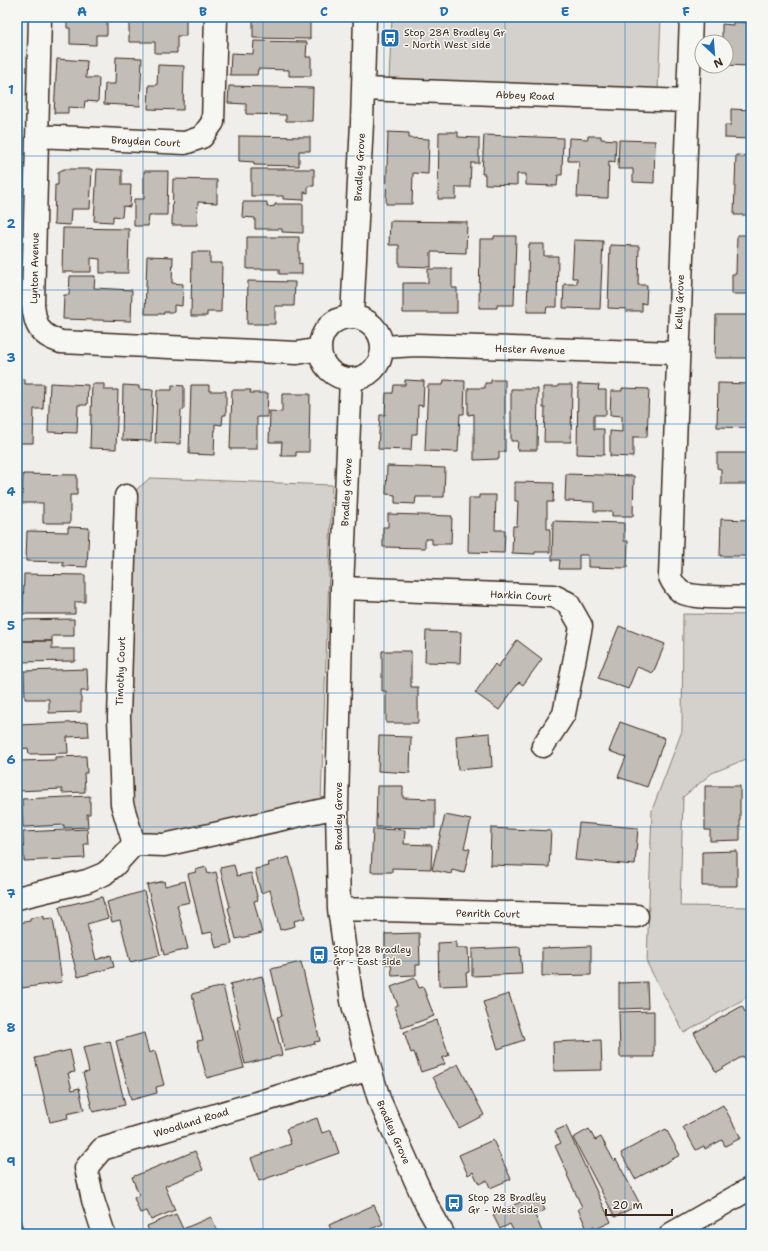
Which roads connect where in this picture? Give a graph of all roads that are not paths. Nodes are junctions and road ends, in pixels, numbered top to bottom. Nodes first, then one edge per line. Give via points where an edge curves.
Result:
1 (40, 17) edge
2 (216, 17) edge
3 (365, 17) edge
4 (691, 17) edge
5 (363, 89) junction
6 (686, 101) junction
7 (37, 136) junction
8 (352, 317) junction
9 (383, 346) junction
10 (320, 349) junction
11 (677, 353) junction
12 (351, 379) junction
13 (126, 496) dead end
14 (342, 588) junction
15 (751, 598) edge
16 (543, 746) dead end
17 (337, 807) junction
18 (134, 844) junction
19 (17, 898) edge
20 (338, 909) junction
21 (637, 916) dead end
22 (370, 1069) junction
23 (751, 1188) edge
24 (104, 1234) edge
25 (443, 1234) edge
26 (671, 1234) edge

1 - 7 street, Lynton Avenue
2 - 7 street, Brayden Court via 213,122 202,137 185,143
3 - 5 street, Bradley Grove
4 - 6 street, Kelly Grove
5 - 6 street, Abbey Road
5 - 8 street, Bradley Grove
6 - 11 street, Kelly Grove
7 - 10 street, Lynton Avenue via 33,304 34,318 41,332 61,342 297,353
8 - 9 street via 364,319 371,324 379,334
8 - 10 street via 337,320 326,329
9 - 11 street, Hester Avenue
9 - 12 street via 381,359 375,368 365,376
10 - 12 street via 327,368 338,377
11 - 15 street, Kelly Grove via 670,578 682,593 692,596
12 - 14 street, Bradley Grove
13 - 18 street, Timothy Court via 119,717 122,804
14 - 16 street, Harkin Court via 554,596 568,603 581,626 564,714
14 - 17 street, Bradley Grove
17 - 18 street via 164,845
17 - 20 street, Bradley Grove
18 - 19 street via 104,874 87,881
20 - 21 street, Penrith Court
20 - 22 street, Bradley Grove via 352,1001
22 - 24 street, Woodland Road via 102,1149 86,1168
22 - 25 street, Bradley Grove via 382,1106 426,1204
23 - 26 street

